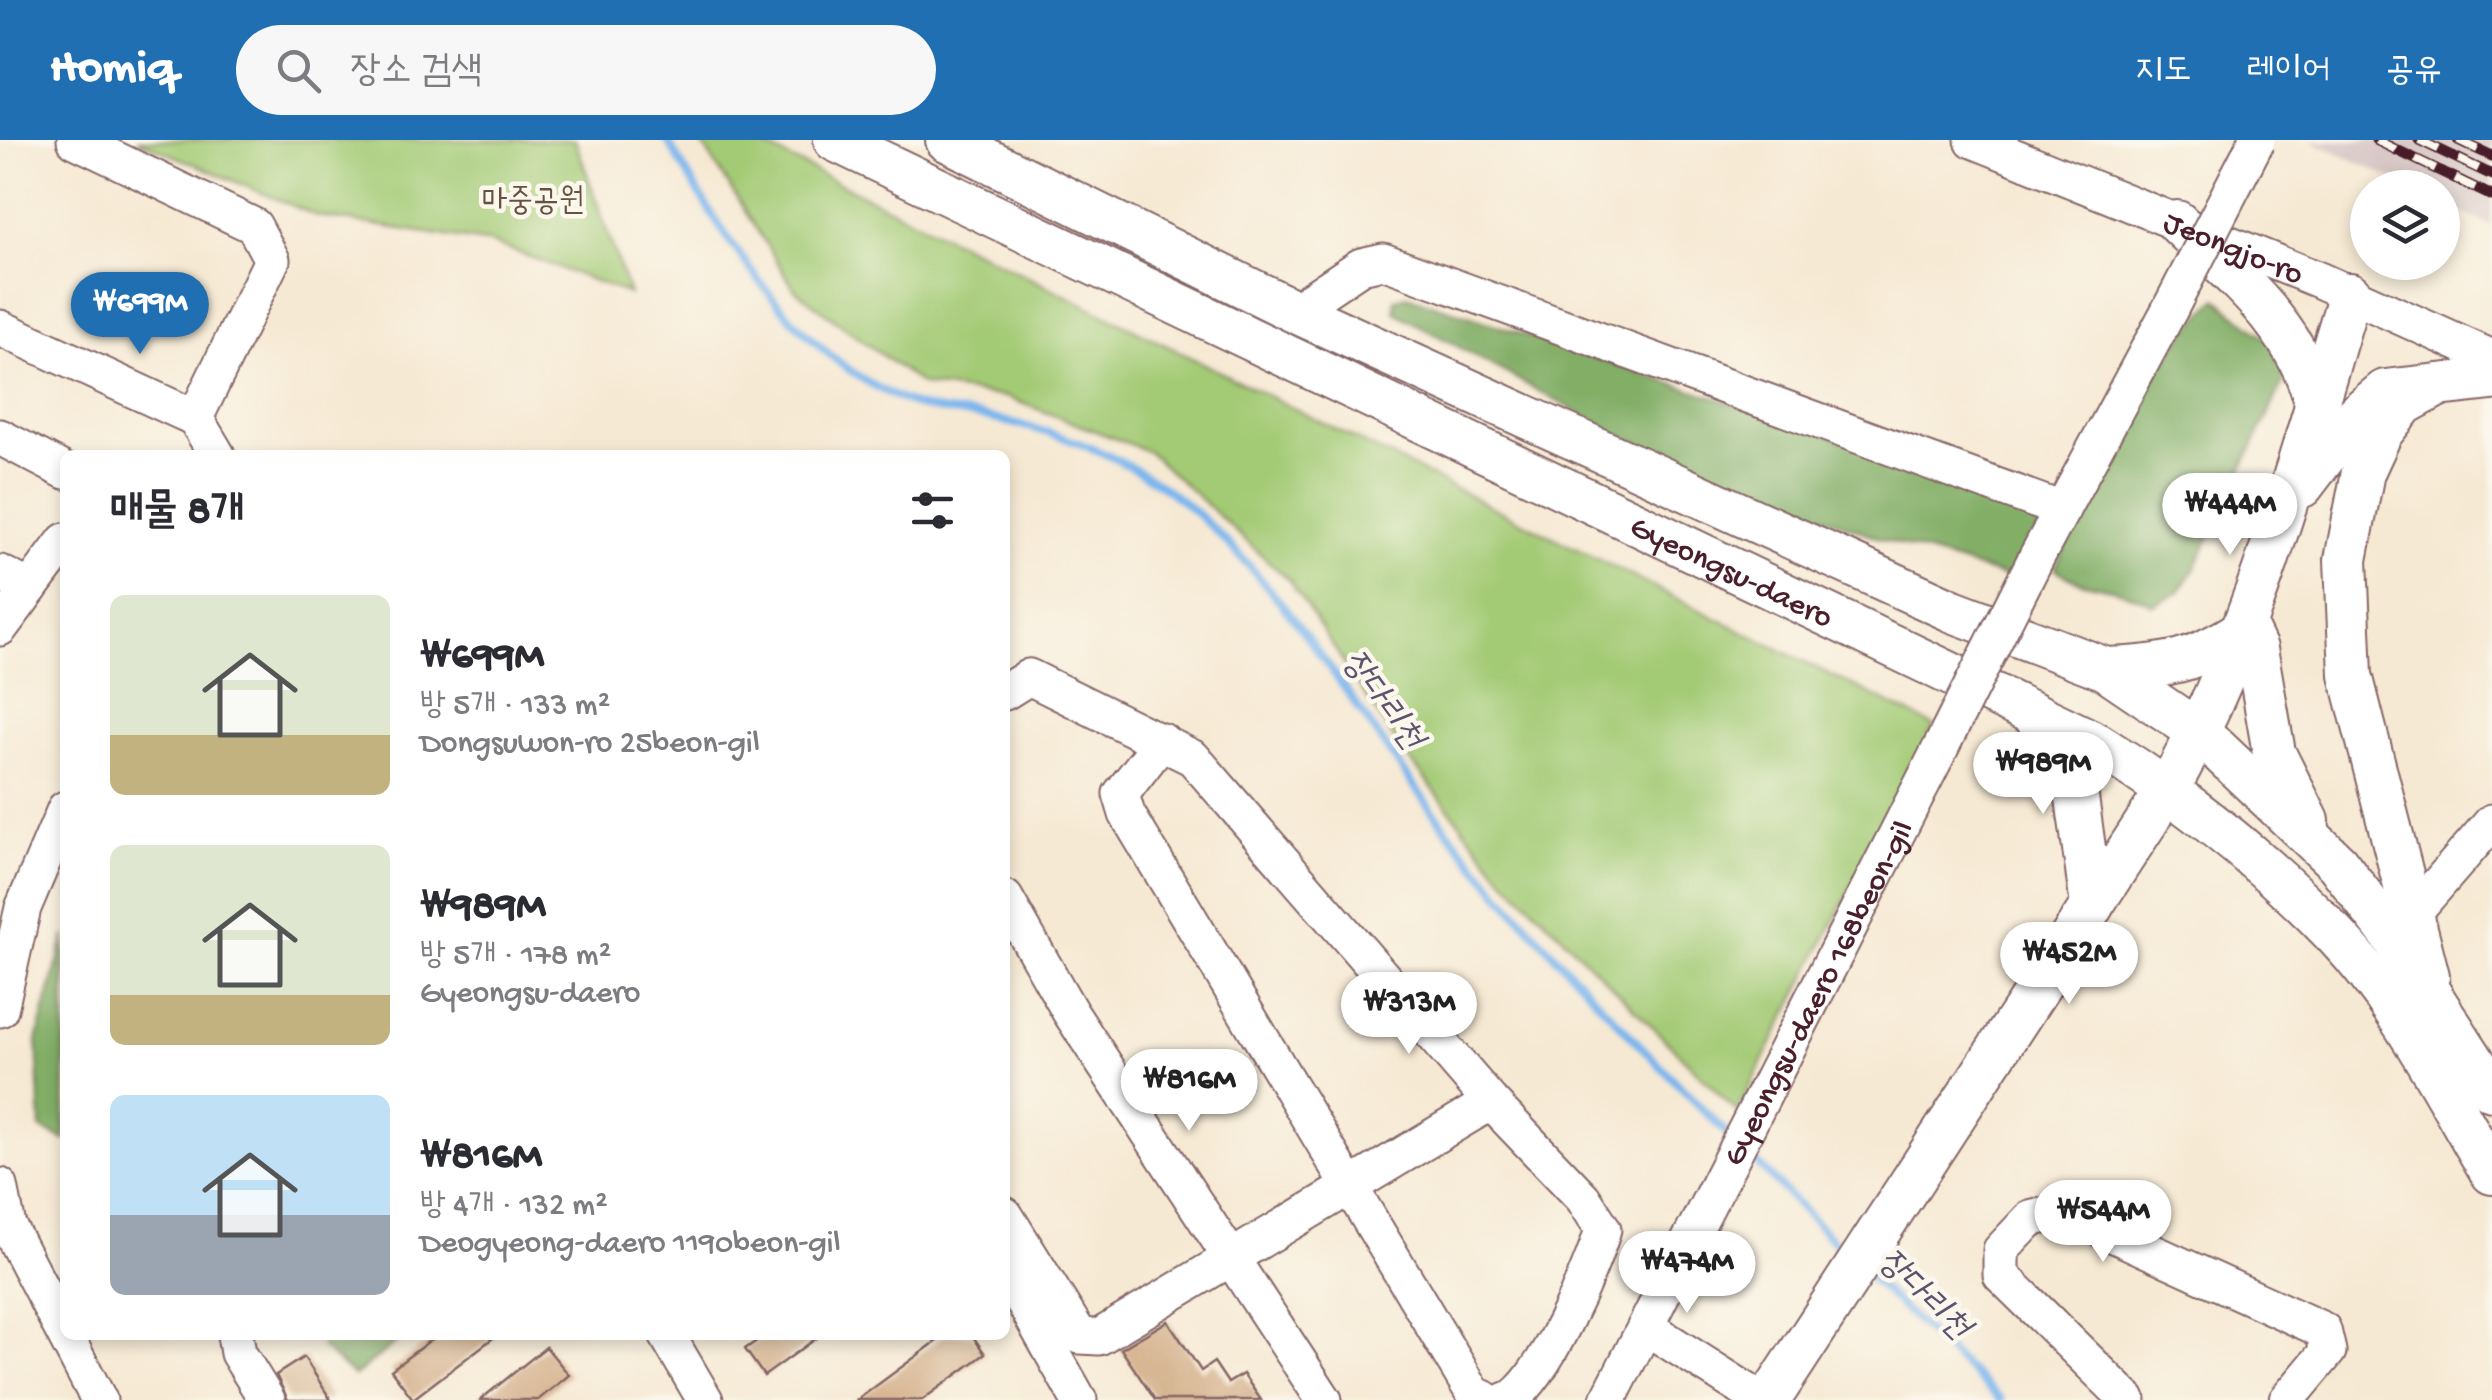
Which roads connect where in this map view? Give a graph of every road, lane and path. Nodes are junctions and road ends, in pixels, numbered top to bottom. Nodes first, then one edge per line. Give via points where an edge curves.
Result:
1 (74, 140) edge
2 (835, 140) edge
3 (947, 140) edge
4 (1974, 140) edge
5 (2257, 140) edge
6 (2177, 222) junction
7 (2350, 294) junction
8 (1294, 311) junction
9 (0, 328) edge
10 (2492, 358) edge
11 (2492, 379) edge
12 (2438, 385) junction
13 (2316, 403) junction
14 (196, 418) junction
15 (0, 437) edge
16 (214, 450) edge
17 (60, 469) edge
18 (2062, 510) junction
19 (2283, 510) junction
20 (60, 545) edge
21 (15, 580) edge
22 (0, 628) edge
23 (2246, 628) junction
24 (2106, 669) junction
25 (1010, 689) edge
26 (2032, 713) junction
27 (2199, 732) junction
28 (1162, 741) junction
29 (2168, 788) junction
30 (60, 821) edge
31 (2492, 822) edge
32 (2320, 847) junction
33 (2092, 906) junction
34 (1010, 907) edge
35 (2414, 912) junction
36 (2432, 998) junction
37 (0, 1009) edge
38 (2486, 1062) edge
39 (1491, 1102) junction
40 (2492, 1174) edge
41 (0, 1186) edge
42 (1348, 1187) junction
43 (1010, 1222) edge
44 (1230, 1257) junction
45 (1010, 1279) edge
46 (60, 1325) edge
47 (1646, 1326) junction
48 (68, 1340) edge
49 (236, 1340) edge
50 (670, 1340) edge
51 (99, 1400) edge
52 (267, 1400) edge
53 (706, 1400) edge
54 (1079, 1400) edge
55 (1324, 1400) edge
56 (1486, 1400) edge
57 (1507, 1400) edge
58 (1608, 1400) edge
59 (1761, 1400) edge
60 (1769, 1400) edge
61 (2128, 1400) edge
62 (2286, 1400) edge

1 - 14 street via 254,226 272,260
2 - 26 main road, Gyeongsu-daero
3 - 8 main road, Gyeongsu-daero
4 - 6 street, Jeongjo-ro
5 - 18 street, Gyeongsu-daero 168beon-gil, bridge
6 - 7 street, Jeongjo-ro
6 - 13 main road via 2292,339
7 - 10 street, Jeongjo-ro
7 - 13 main road
8 - 18 street via 1360,266 1383,262
8 - 24 main road, Gyeongsu-daero via 1954,612
9 - 14 street
11 - 12 main road
12 - 19 main road via 2385,392 2357,414
12 - 35 main road via 2404,404 2381,433 2363,472 2346,560 2351,675
13 - 19 main road
14 - 16 street
15 - 17 street
18 - 47 street, Gyeongsu-daero 168beon-gil, bridge
19 - 23 main road
20 - 21 street
21 - 22 street
23 - 24 main road via 2209,653 2165,668
23 - 27 main road
23 - 32 main road via 2274,752
24 - 27 main road, Gyeongsu-daero
25 - 28 street via 1030,676
26 - 29 main road, Gyeongsu-daero
26 - 33 main road via 2074,776
27 - 29 main road
27 - 32 main road, Gyeongsu-daero
28 - 39 street via 1193,758
28 - 42 street via 1121,794 1126,814
29 - 33 main road
29 - 40 main road, Gyeongsu-daero via 2338,938 2402,1022
30 - 37 street via 22,908
31 - 35 street
32 - 36 main road, Gyeongsu-daero via 2394,938
33 - 60 main road
34 - 44 street via 1070,1012
35 - 36 main road
36 - 38 main road, Gyeongsu-daero
39 - 42 street
39 - 57 street via 1603,1228 1530,1384
41 - 46 street via 8,1226
42 - 44 street
42 - 56 street via 1474,1394
43 - 44 street via 1080,1336 1099,1337
44 - 55 street
45 - 54 street
47 - 58 street, Gyeongsu-daero 168beon-gil
47 - 59 street
48 - 51 street
49 - 52 street
50 - 53 street
61 - 62 street via 2001,1275 2001,1250 2030,1219 2062,1211 2323,1330 2328,1351

